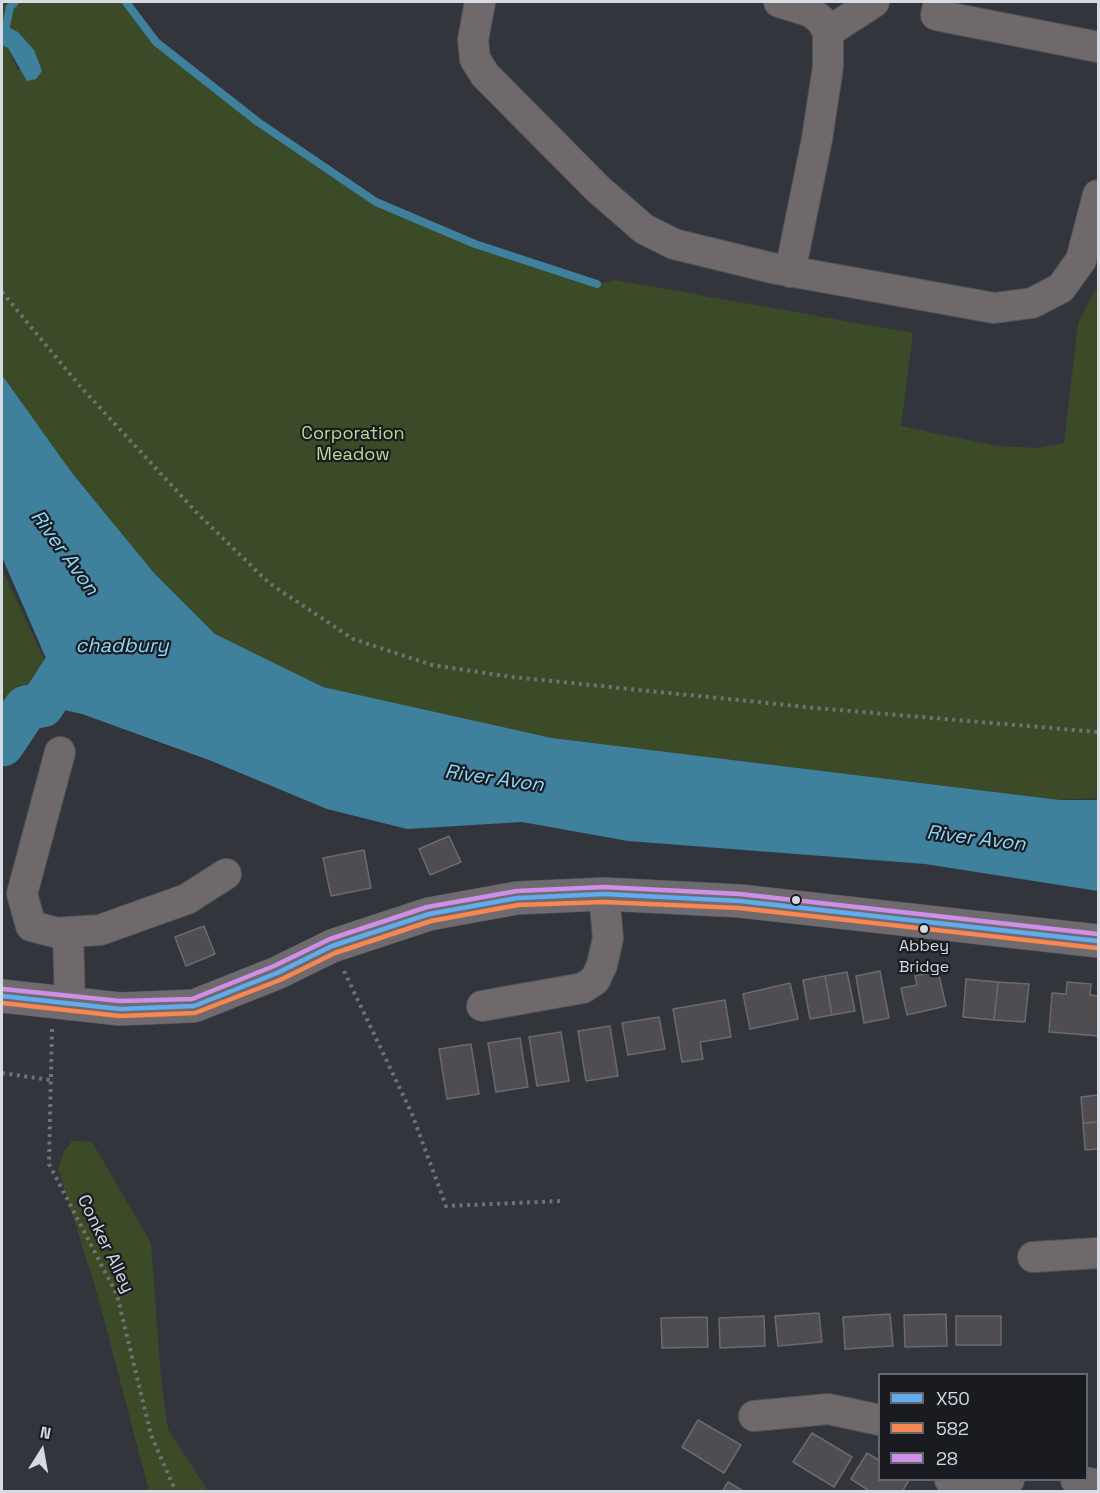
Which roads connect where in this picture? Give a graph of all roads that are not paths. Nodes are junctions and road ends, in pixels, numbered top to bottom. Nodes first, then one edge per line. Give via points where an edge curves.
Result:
1 (480, 2) edge
2 (779, 2) edge
3 (874, 2) edge
4 (939, 2) edge
5 (828, 32) junction
6 (1098, 47) edge
7 (1098, 195) edge
8 (790, 272) junction
9 (60, 752) dead end
10 (226, 874) dead end
11 (604, 894) junction
12 (68, 932) junction
13 (1098, 941) edge
14 (2, 996) edge
15 (62, 1004) junction
16 (482, 1006) dead end
17 (1098, 1253) edge
18 (1033, 1257) dead end
19 (754, 1416) dead end
20 (878, 1420) edge
21 (1004, 1481) edge
22 (1083, 1481) edge
23 (1098, 1485) edge
24 (980, 1491) edge

1 - 8 street via 473,40 475,59 485,75 598,189 644,229 674,244
2 - 5 street via 811,12
3 - 5 street
4 - 6 street via 936,15
5 - 8 street via 828,67 819,129
7 - 8 street via 1081,261 1061,288 1032,303 994,308
9 - 12 street via 22,894 31,926
10 - 12 street via 187,899 100,930
11 - 13 main road via 751,902
11 - 15 main road via 517,898 429,914 332,946 194,1006 120,1009
11 - 16 street via 609,938 595,980 583,988
12 - 15 street
14 - 15 main road
17 - 18 street
19 - 20 street via 828,1409
21 - 24 street
22 - 23 street

